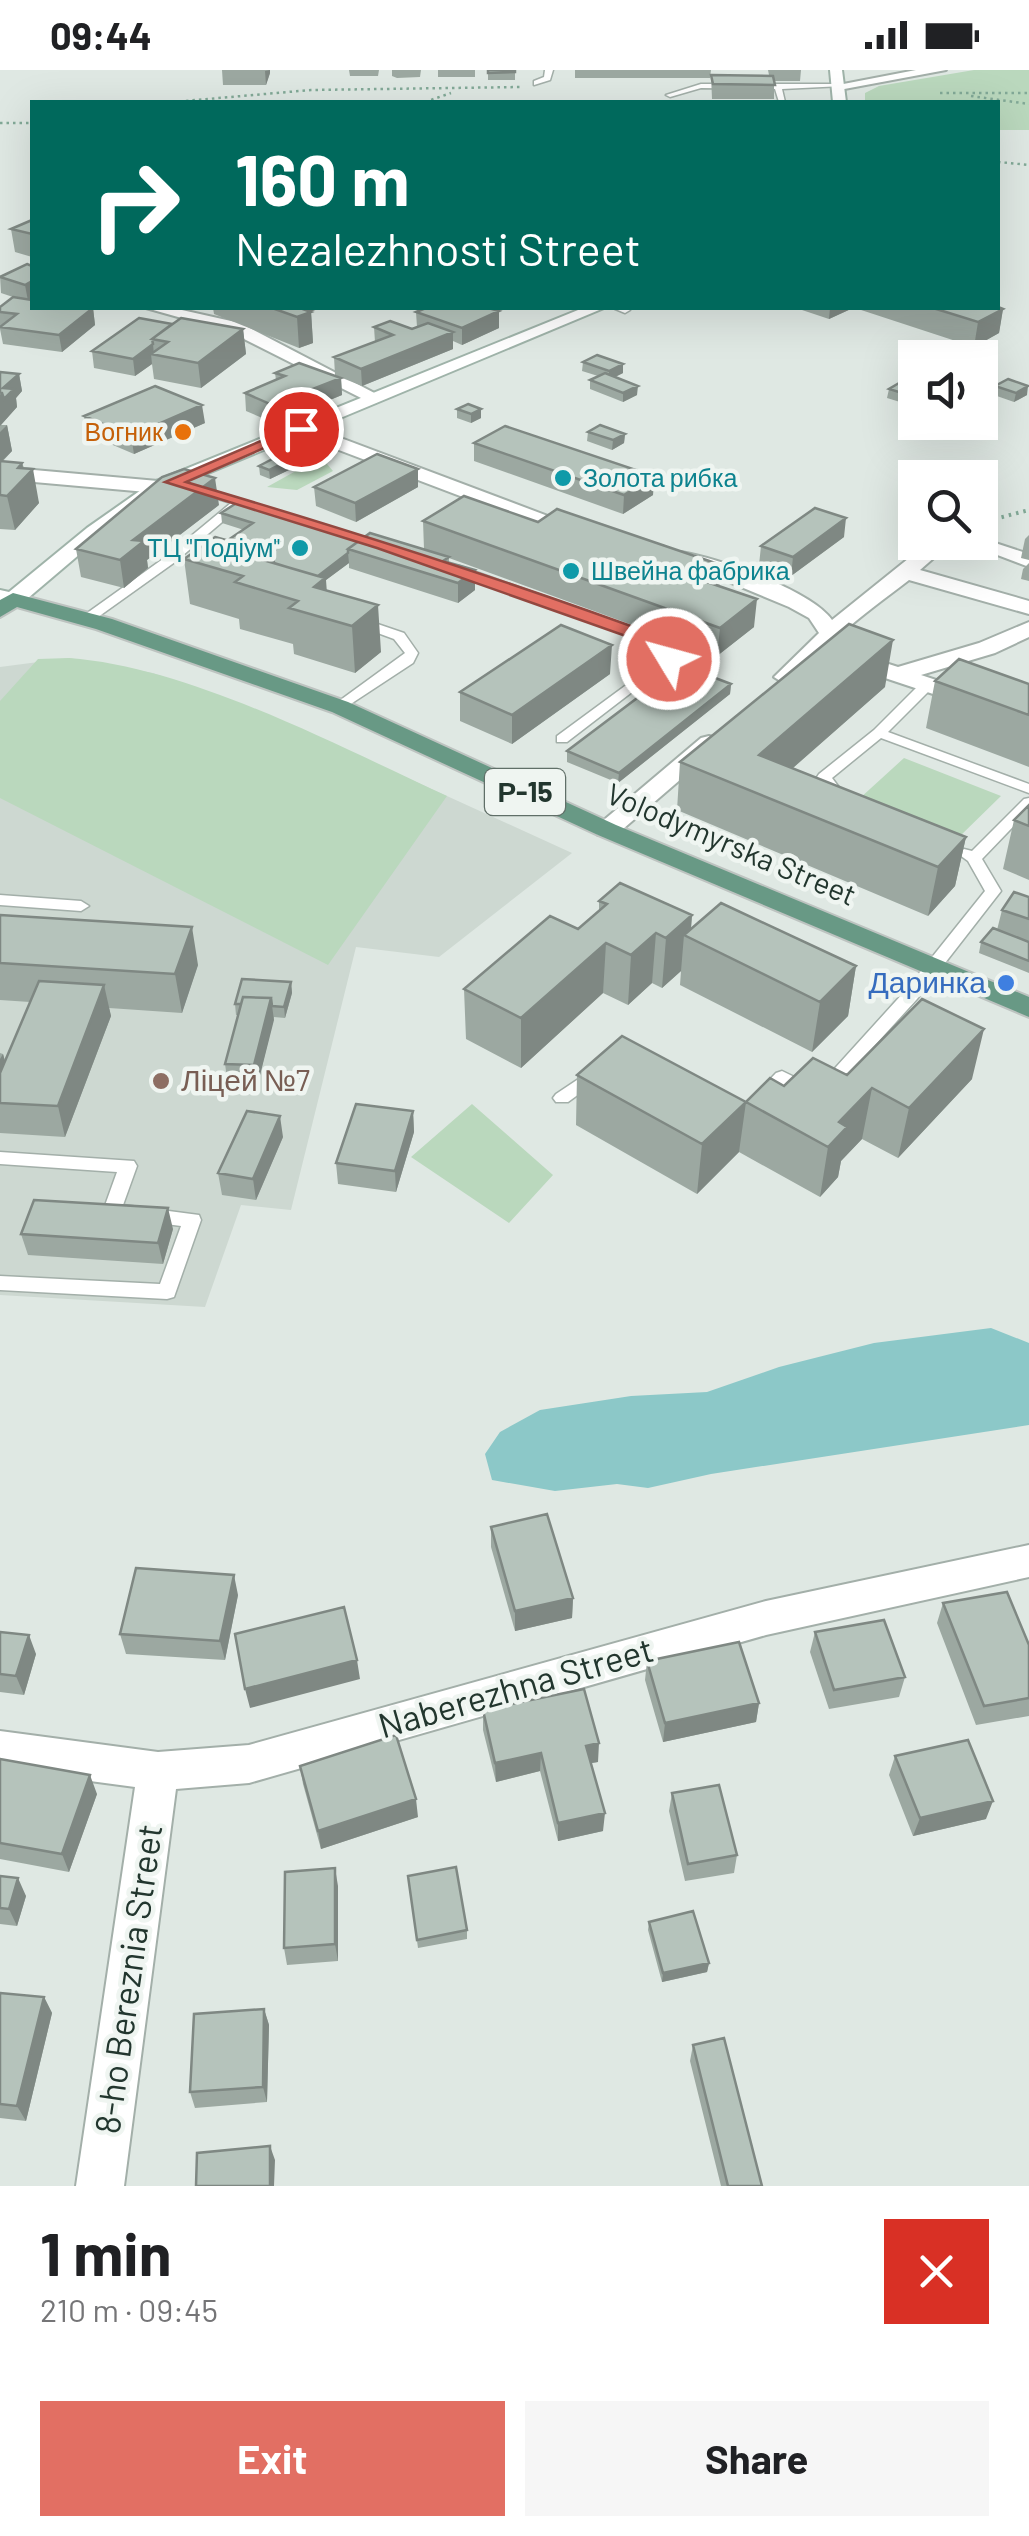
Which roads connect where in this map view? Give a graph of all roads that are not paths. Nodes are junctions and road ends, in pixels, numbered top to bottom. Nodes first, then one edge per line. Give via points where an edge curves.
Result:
1 (550, 70) edge
2 (721, 70) edge
3 (758, 70) edge
4 (836, 70) edge
5 (940, 70) edge
6 (536, 83) road end
7 (701, 86) junction
8 (724, 86) junction
9 (761, 86) junction
10 (778, 86) junction
11 (839, 86) junction
12 (670, 95) dead end
13 (703, 100) edge
14 (782, 100) edge
15 (840, 100) edge
16 (162, 310) edge
17 (591, 310) edge
18 (376, 398) junction
19 (301, 429) junction
20 (0, 473) edge
21 (165, 485) junction
22 (240, 502) junction
23 (365, 539) edge
24 (590, 539) edge
25 (998, 550) edge
26 (655, 554) edge
27 (919, 560) edge
28 (1029, 561) edge
29 (436, 562) edge
30 (904, 572) junction
31 (4, 602) edge
32 (1029, 608) edge
33 (343, 611) edge
34 (87, 619) junction
35 (1029, 629) edge
36 (825, 640) junction
37 (898, 675) junction
38 (927, 685) junction
39 (774, 686) edge
40 (340, 707) junction
41 (1029, 718) edge
42 (729, 725) edge
43 (879, 734) junction
44 (562, 739) dead end
45 (1029, 790) edge
46 (1029, 802) edge
47 (860, 810) edge
48 (607, 830) junction
49 (942, 844) edge
50 (974, 858) junction
51 (0, 900) edge
52 (81, 906) dead end
53 (933, 964) junction
54 (1029, 1008) edge
55 (615, 1058) edge
56 (562, 1098) dead end
57 (750, 1110) dead end
58 (0, 1158) edge
59 (0, 1283) edge
60 (1029, 1561) edge
61 (0, 1750) edge
62 (158, 1771) junction
63 (100, 2186) edge

1 - 6 lane
2 - 8 lane
3 - 9 lane
4 - 11 street
5 - 11 street
7 - 8 lane
7 - 12 lane
7 - 13 lane
8 - 9 lane
9 - 10 lane
10 - 11 lane
10 - 14 lane
11 - 15 street
16 - 18 street via 234,327
17 - 18 street
18 - 19 street
19 - 21 street
19 - 24 street
20 - 21 street
21 - 22 lane
21 - 31 street
22 - 23 lane
22 - 34 lane
25 - 28 street
26 - 36 street via 700,561 797,602 817,614
27 - 30 street
29 - 44 lane via 669,650 669,659
30 - 32 street
30 - 36 street
31 - 34 main road, Volodymyrska Street / Р-15
33 - 40 lane via 399,636 412,653
34 - 40 main road, Volodymyrska Street / Р-15
35 - 37 street
36 - 37 street
36 - 39 street
37 - 38 street
38 - 41 street
38 - 43 lane
40 - 48 main road, Volodymyrska Street / Р-15
42 - 48 street
43 - 45 lane
43 - 47 lane via 824,777
46 - 50 lane
48 - 53 main road, Volodymyrska Street / Р-15
49 - 50 lane
50 - 53 lane via 993,890
51 - 52 lane
53 - 54 main road, Volodymyrska Street / Р-15
53 - 57 lane via 819,1096 782,1076
55 - 56 lane
58 - 59 lane via 128,1166 112,1211 192,1220 167,1292
60 - 62 street, Naberezhna Street via 766,1618 249,1764
61 - 62 street, Naberezhna Street
62 - 63 street, 8-ho Bereznia Street

